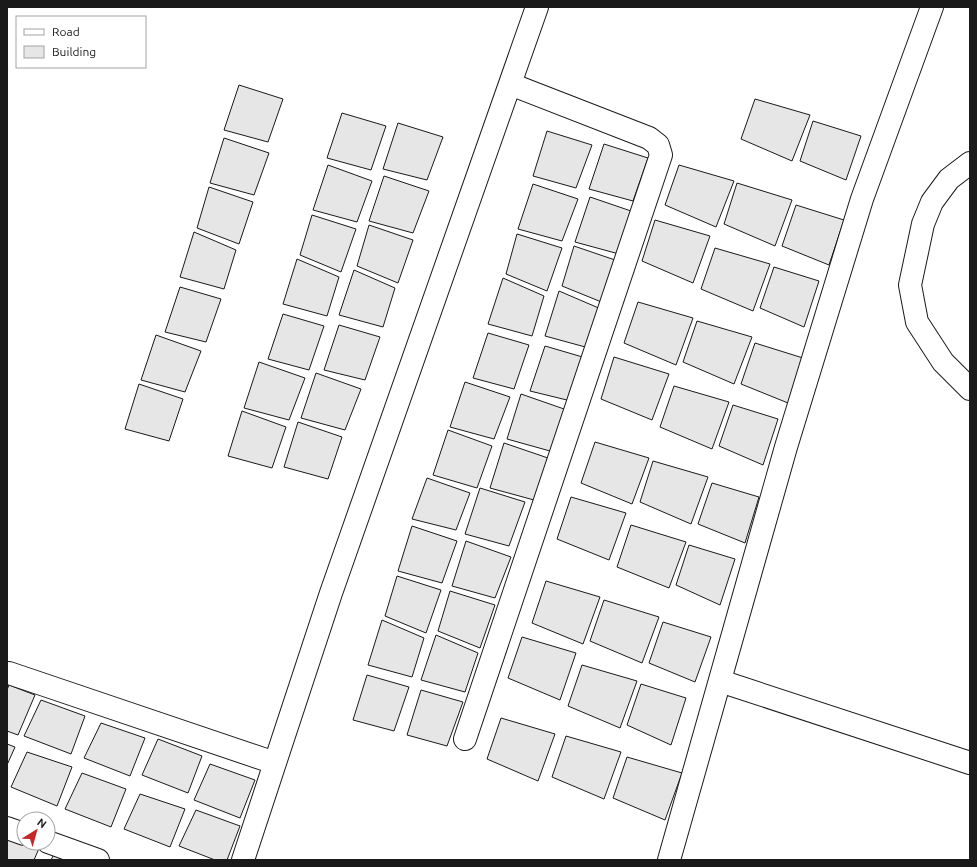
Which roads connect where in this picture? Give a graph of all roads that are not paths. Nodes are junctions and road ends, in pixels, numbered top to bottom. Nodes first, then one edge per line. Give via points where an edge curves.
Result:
1 (537, 7) edge
2 (932, 7) edge
3 (510, 84) junction
4 (970, 163) edge
5 (970, 389) edge
6 (9, 673) dead end
7 (720, 681) junction
8 (465, 739) dead end
9 (275, 763) junction
10 (970, 763) edge
11 (56, 845) edge
12 (98, 860) edge
13 (243, 860) edge
14 (669, 860) edge

1 - 3 street
2 - 7 street via 862,200 786,447
3 - 8 street via 649,138 658,145 661,155
3 - 9 street via 331,593
4 - 5 street via 949,179 932,202 923,224 910,285 917,322 943,362
6 - 9 street
7 - 10 street
7 - 14 street
9 - 13 street
11 - 12 street

